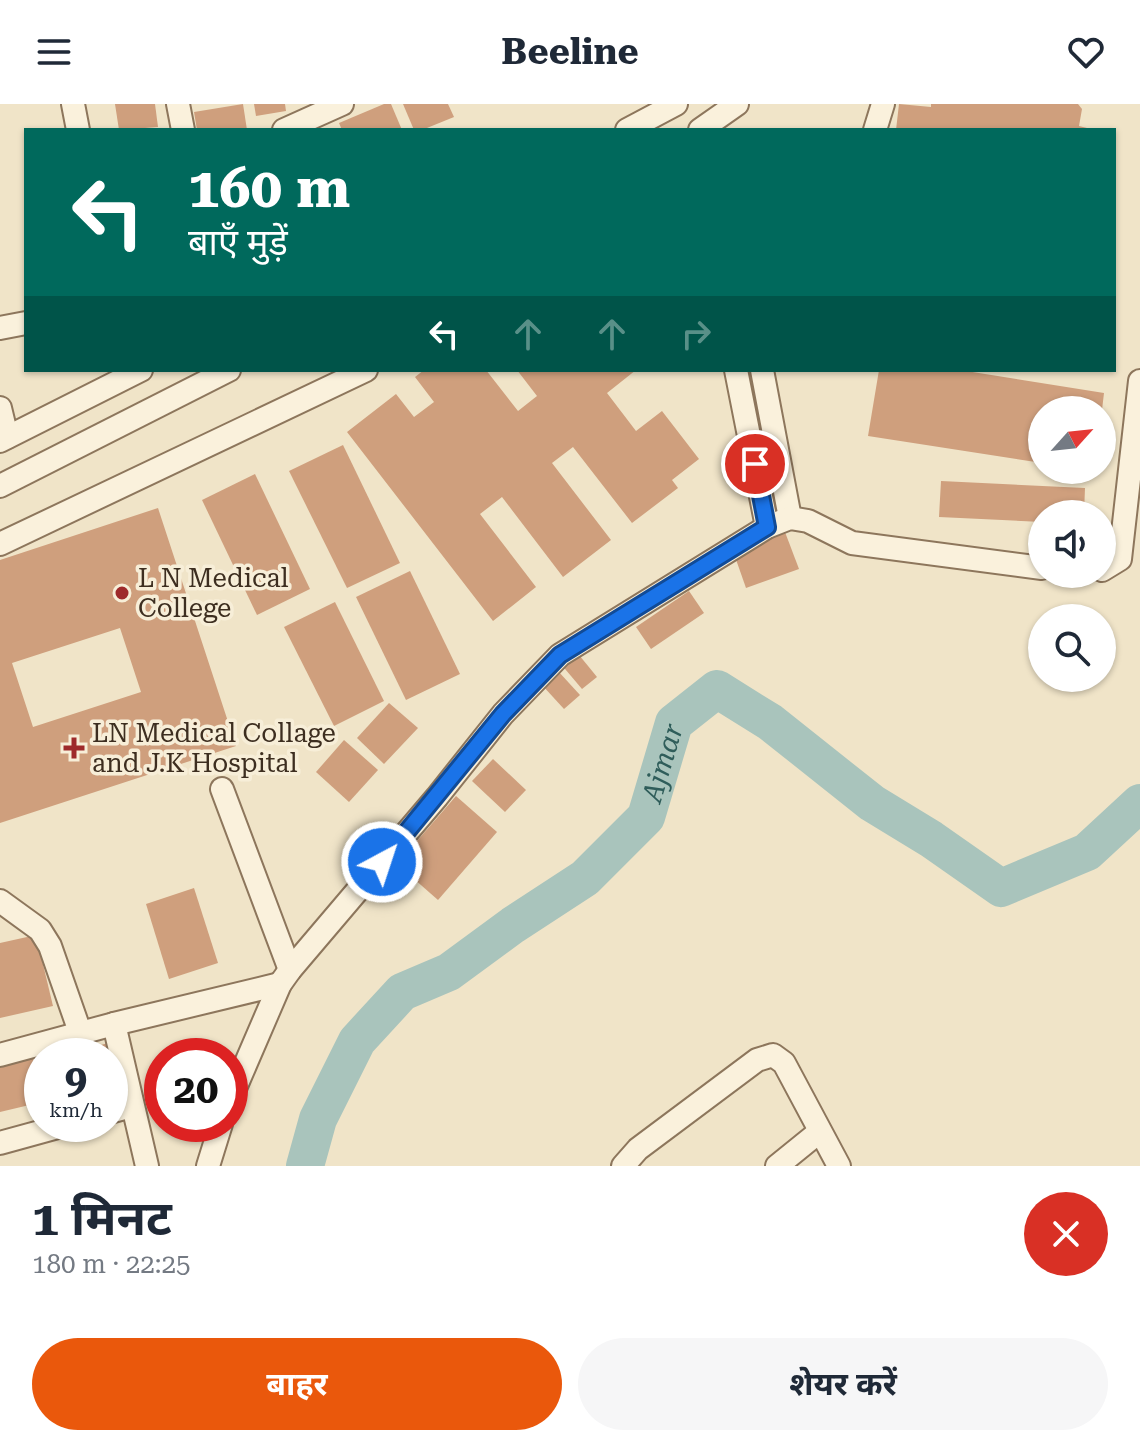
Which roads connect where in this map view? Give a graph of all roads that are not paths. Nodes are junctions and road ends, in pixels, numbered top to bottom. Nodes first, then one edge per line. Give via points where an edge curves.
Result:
1 (73, 104) edge
2 (178, 104) edge
3 (342, 104) edge
4 (677, 104) edge
5 (737, 104) edge
6 (883, 104) edge
7 (290, 120) edge
8 (709, 121) edge
9 (78, 128) edge
10 (183, 128) edge
11 (631, 128) edge
12 (687, 128) edge
13 (876, 128) edge
14 (24, 323) edge
15 (0, 328) edge
16 (225, 372) edge
17 (362, 372) edge
18 (736, 372) edge
19 (762, 372) edge
20 (116, 376) edge
21 (1140, 381) edge
22 (0, 408) edge
23 (4, 439) edge
24 (0, 486) edge
25 (790, 518) junction
26 (767, 527) junction
27 (0, 544) edge
28 (1116, 561) edge
29 (1028, 566) edge
30 (222, 789) dead end
31 (0, 901) edge
32 (285, 977) junction
33 (114, 1024) junction
34 (80, 1032) junction
35 (0, 1055) edge
36 (248, 1060) edge
37 (132, 1106) junction
38 (128, 1107) edge
39 (819, 1132) junction
40 (24, 1136) edge
41 (215, 1142) edge
42 (0, 1143) edge
43 (147, 1166) edge
44 (208, 1166) edge
45 (623, 1166) edge
46 (777, 1166) edge
47 (839, 1166) edge

1 - 9 street
2 - 10 street
3 - 7 street
4 - 11 street
4 - 12 street
5 - 8 street
6 - 13 street
14 - 15 street
16 - 24 street
17 - 27 street
18 - 26 street
19 - 25 street
20 - 23 street
21 - 28 street
22 - 23 street
25 - 26 street
25 - 29 street via 852,543
26 - 32 street via 560,655 503,714
30 - 32 street
31 - 34 street via 40,930 50,946
32 - 33 street
32 - 36 street
33 - 34 street
33 - 37 street
34 - 35 street
37 - 38 street
37 - 43 street
39 - 45 street via 784,1063 766,1056 638,1149
39 - 46 street
39 - 47 street
40 - 42 street
41 - 44 street

